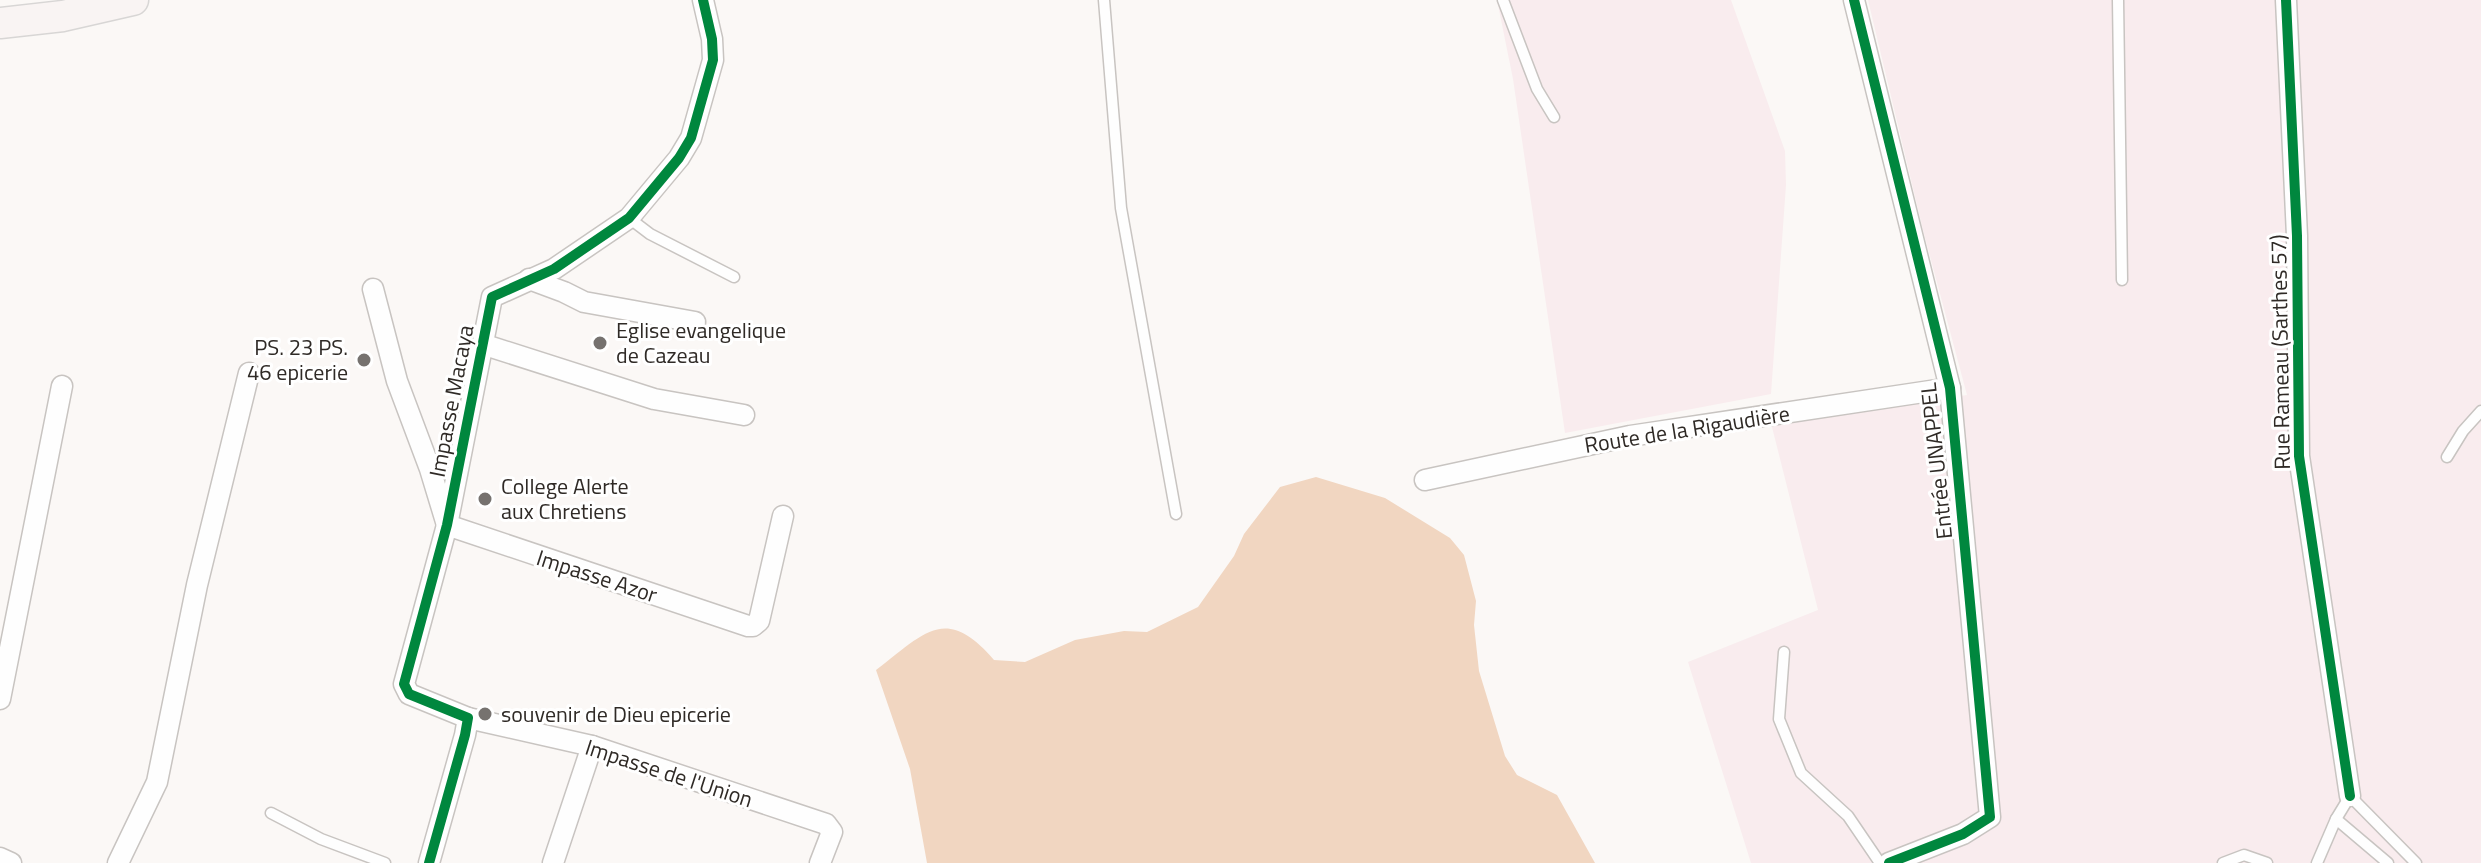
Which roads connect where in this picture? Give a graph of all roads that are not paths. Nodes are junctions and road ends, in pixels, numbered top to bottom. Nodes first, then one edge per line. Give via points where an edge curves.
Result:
1 (133, 0) edge
2 (703, 0) edge
3 (1104, 0) edge
4 (1503, 0) edge
5 (1854, 0) edge
6 (2118, 0) edge
7 (2286, 0) edge
8 (0, 23) edge
9 (1554, 117) dead end
10 (629, 218) junction
11 (734, 277) dead end
12 (529, 279) junction
13 (2122, 280) dead end
14 (373, 289) dead end
15 (695, 322) dead end
16 (482, 344) junction
17 (249, 373) dead end
18 (62, 386) dead end
19 (1950, 388) junction
20 (2481, 411) edge
21 (744, 415) dead end
22 (2447, 457) dead end
23 (1425, 480) dead end
24 (1176, 514) dead end
25 (783, 516) dead end
26 (447, 525) junction
27 (1784, 652) dead end
28 (0, 699) edge
29 (468, 718) junction
30 (592, 746) junction
31 (2350, 796) junction
32 (271, 813) dead end
33 (2336, 819) junction
34 (0, 858) edge
35 (11, 863) edge
36 (118, 863) edge
37 (385, 863) edge
38 (429, 863) edge
39 (553, 863) edge
40 (820, 863) edge
41 (1880, 863) edge
42 (1889, 863) edge
43 (2223, 863) edge
44 (2267, 863) edge
45 (2317, 863) edge
46 (2388, 863) edge
47 (2416, 863) edge

1 - 8 main road
2 - 10 street, Impasse Macaya via 713,60 691,138
3 - 24 lane via 1121,208
4 - 9 lane via 1537,89
5 - 19 street, Entrée UNAPPEL
6 - 13 lane
7 - 31 street, Rue Rameau (Sarthes 57) via 2297,236 2299,456
10 - 11 lane
10 - 12 street, Impasse Macaya via 554,269
12 - 15 street via 584,302
12 - 16 street, Impasse Macaya via 492,297
14 - 26 street via 397,381
16 - 21 street via 654,399
16 - 26 street, Impasse Macaya
17 - 36 street via 197,585 157,782
18 - 28 street
19 - 23 street, Route de la Rigaudière via 1630,436
19 - 42 street, Entrée UNAPPEL via 1990,817 1963,834
20 - 22 lane
25 - 26 street, Impasse Azor via 759,621 753,626
26 - 29 street, Impasse Macaya via 404,684 409,694
27 - 41 lane via 1779,719 1801,773 1848,816
29 - 30 street, Impasse de l'Union
29 - 38 street
30 - 39 street
30 - 40 street, Impasse de l'Union via 826,824 832,832
31 - 33 lane
31 - 47 lane
32 - 37 lane
33 - 45 lane
33 - 46 lane
34 - 35 street
43 - 44 lane via 2244,855

